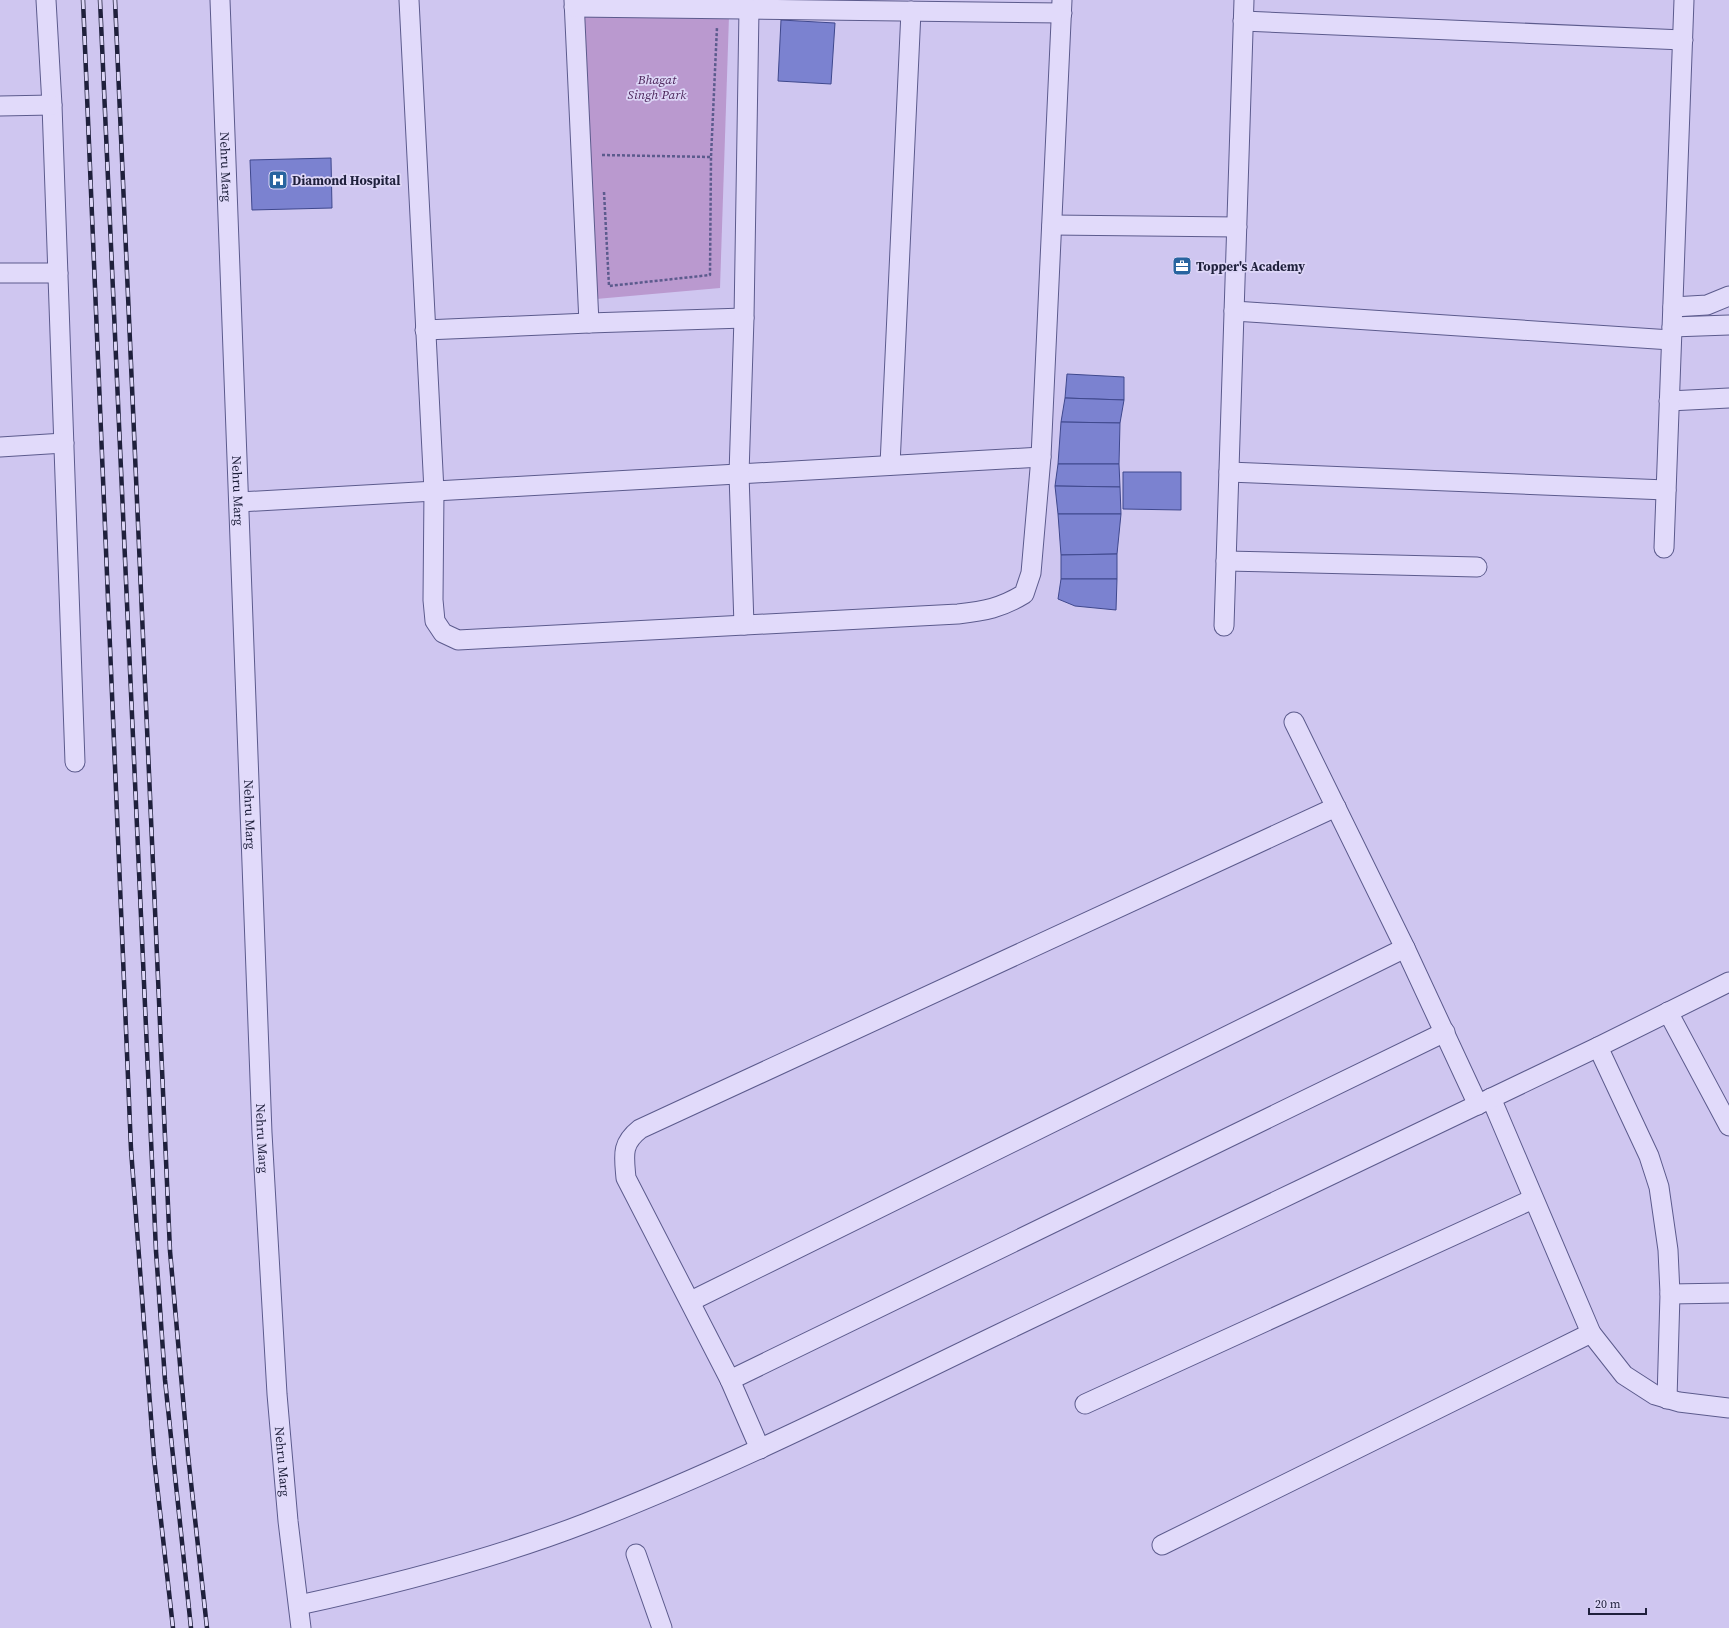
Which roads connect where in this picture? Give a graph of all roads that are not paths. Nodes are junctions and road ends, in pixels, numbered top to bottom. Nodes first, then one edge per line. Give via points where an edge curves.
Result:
1 (46, 0) edge
2 (220, 0) edge
3 (409, 0) edge
4 (1244, 0) edge
5 (1684, 0) edge
6 (574, 4) edge
7 (1062, 7) edge
8 (749, 9) junction
9 (911, 11) junction
10 (1243, 21) junction
11 (1683, 40) junction
12 (52, 105) junction
13 (0, 106) edge
14 (1052, 225) junction
15 (1237, 227) junction
16 (0, 273) edge
17 (58, 273) junction
18 (1729, 296) edge
19 (1673, 307) junction
20 (1234, 311) junction
21 (744, 318) junction
22 (589, 323) junction
23 (1729, 325) edge
24 (426, 330) junction
25 (1672, 334) junction
26 (1729, 398) edge
27 (1669, 401) junction
28 (64, 443) junction
29 (0, 447) edge
30 (1041, 457) junction
31 (890, 465) junction
32 (1229, 472) junction
33 (739, 474) junction
34 (1666, 490) junction
35 (434, 491) junction
36 (240, 502) junction
37 (1664, 548) dead end
38 (1226, 561) junction
39 (1476, 567) dead end
40 (744, 625) junction
41 (1224, 626) dead end
42 (1294, 722) dead end
43 (75, 762) dead end
44 (1336, 807) junction
45 (1405, 948) junction
46 (1729, 982) edge
47 (1668, 1012) junction
48 (1445, 1032) junction
49 (1598, 1047) junction
50 (1484, 1102) junction
51 (1729, 1126) edge
52 (1533, 1199) junction
53 (1729, 1293) edge
54 (1670, 1294) junction
55 (690, 1301) junction
56 (1591, 1332) junction
57 (730, 1380) junction
58 (1667, 1398) junction
59 (1085, 1404) dead end
60 (1729, 1408) edge
61 (760, 1449) junction
62 (1162, 1545) dead end
63 (636, 1554) dead end
64 (299, 1606) junction
65 (301, 1628) edge
66 (662, 1628) edge

1 - 12 street
2 - 36 street, Nehru Marg
3 - 24 street
4 - 10 street
5 - 11 street
6 - 8 street
6 - 22 street
7 - 9 street
7 - 14 street
8 - 9 street
8 - 21 street
9 - 31 street
10 - 11 street
10 - 15 street
11 - 19 street
12 - 13 street
12 - 17 street
14 - 15 street
14 - 30 street
15 - 20 street
16 - 17 street
17 - 28 street
18 - 19 street via 1707,305
19 - 25 street
20 - 25 street
20 - 32 street
21 - 22 street
21 - 33 street
22 - 24 street
23 - 25 street
24 - 35 street
25 - 27 street
26 - 27 street
27 - 34 street
28 - 29 street
28 - 43 street
30 - 31 street
30 - 40 street via 1031,573 1024,594 1007,604 978,612 958,614
31 - 33 street
32 - 34 street
32 - 38 street
33 - 35 street
33 - 40 street
34 - 37 street
35 - 36 street
35 - 40 street via 435,621 443,633 458,640
36 - 64 street, Nehru Marg via 263,1148 277,1394
38 - 39 street
38 - 41 street
42 - 44 street
44 - 45 street
44 - 55 street via 636,1132 625,1146 626,1178
45 - 48 street
45 - 55 street
46 - 47 street
47 - 49 street
47 - 51 street
48 - 50 street
48 - 57 street
49 - 50 street
49 - 54 street via 1649,1156 1659,1186 1668,1250
50 - 52 street
50 - 61 street
52 - 56 street
52 - 59 street
53 - 54 street
54 - 58 street
55 - 57 street
56 - 58 street via 1624,1375 1655,1395
56 - 62 street
57 - 61 street
58 - 60 street via 1679,1402
61 - 64 street via 585,1523 545,1537 416,1578
63 - 66 street
64 - 65 street, Nehru Marg

